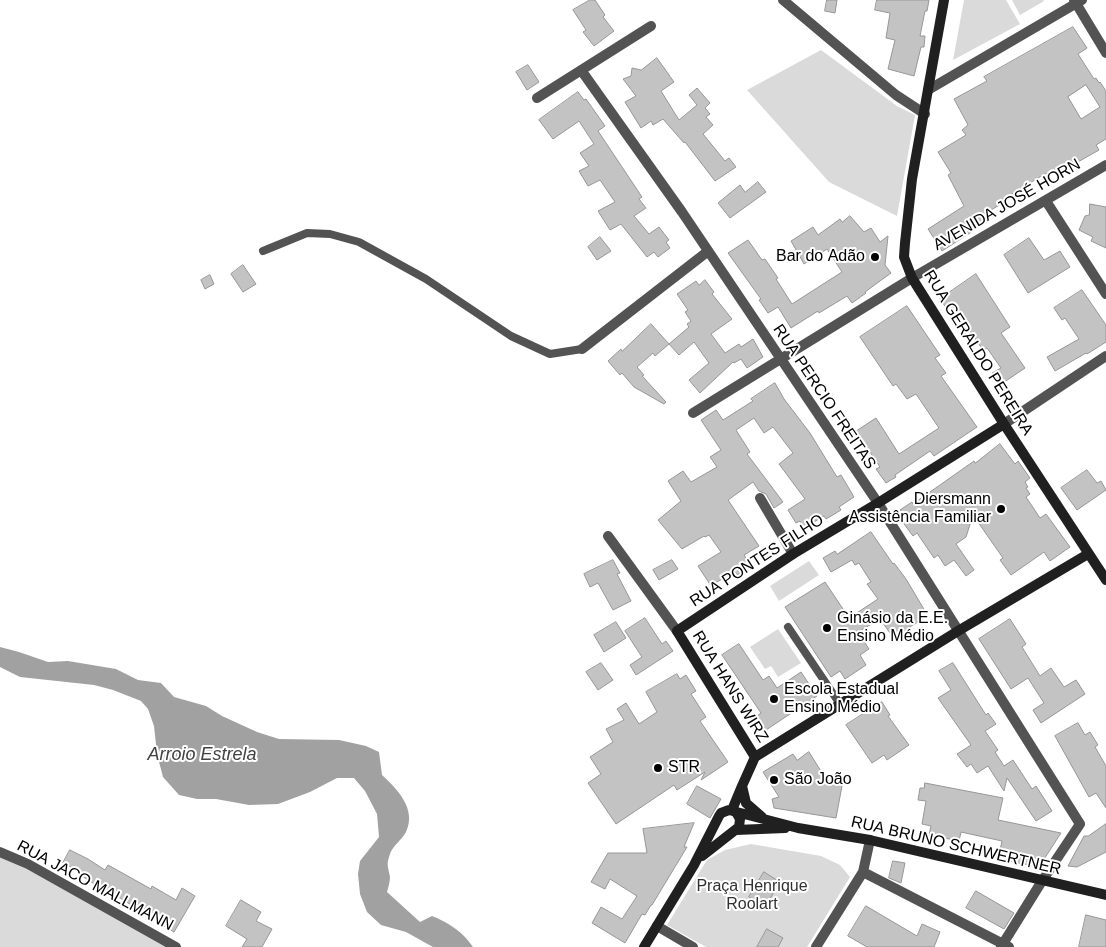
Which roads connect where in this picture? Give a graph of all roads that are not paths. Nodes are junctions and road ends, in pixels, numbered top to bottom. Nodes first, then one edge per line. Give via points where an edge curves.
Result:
1 (783, 0) edge
2 (944, 0) edge
3 (1077, 1) edge
4 (651, 26) dead end
5 (1106, 53) edge
6 (581, 70) junction
7 (928, 90) junction
8 (537, 98) dead end
9 (925, 114) junction
10 (1106, 165) edge
11 (1046, 201) junction
12 (263, 251) dead end
13 (707, 252) junction
14 (912, 278) junction
15 (1106, 294) edge
16 (582, 349) joint
17 (1106, 356) edge
18 (780, 358) junction
19 (693, 413) dead end
20 (1004, 424) junction
21 (760, 498) dead end
22 (878, 503) junction
23 (608, 536) dead end
24 (793, 554) junction
25 (1088, 554) junction
26 (1106, 580) edge
27 (788, 627) dead end
28 (677, 631) junction
29 (958, 631) junction
30 (840, 704) junction
31 (756, 757) junction
32 (742, 786) junction
33 (734, 811) junction
34 (719, 816) junction
35 (762, 818) junction
36 (798, 828) junction
37 (735, 831) junction
38 (870, 840) junction
39 (0, 852) edge
40 (694, 865) junction
41 (863, 872) junction
42 (1042, 881) junction
43 (1106, 895) edge
44 (657, 926) junction
45 (1004, 946) edge
46 (176, 947) edge
47 (644, 947) edge
48 (693, 947) edge
49 (816, 947) edge

1 - 9 street via 896,95
2 - 7 main road, RUA GERALDO PEREIRA
3 - 5 street
3 - 7 street
4 - 6 street
6 - 8 street
6 - 13 street, RUA PERCIO FREITAS
7 - 9 main road, RUA GERALDO PEREIRA
9 - 14 main road, RUA GERALDO PEREIRA via 912,179 905,242 904,257
10 - 11 street, AVENIDA JOSÉ HORN
11 - 14 street, AVENIDA JOSÉ HORN
11 - 15 street
12 - 16 lane via 307,233 330,234 359,242 426,278 511,336 550,354
13 - 16 street
13 - 18 street, RUA PERCIO FREITAS
14 - 18 street, AVENIDA JOSÉ HORN
14 - 20 main road, RUA GERALDO PEREIRA
17 - 20 street, RUA PONTES FILHO
18 - 19 street, AVENIDA JOSÉ HORN
18 - 22 street, RUA PERCIO FREITAS
20 - 22 main road, RUA PONTES FILHO
20 - 25 main road, RUA GERALDO PEREIRA
21 - 24 street
22 - 24 main road, RUA PONTES FILHO
22 - 29 street, RUA PERCIO FREITAS
23 - 28 street, RUA HANS WIRZ
24 - 28 main road, RUA PONTES FILHO
25 - 26 main road, RUA GERALDO PEREIRA
25 - 29 main road
27 - 30 lane
28 - 31 main road, RUA HANS WIRZ
29 - 30 main road
29 - 42 street, RUA PERCIO FREITAS via 1080,824
30 - 31 main road
31 - 32 main road
32 - 33 main road
32 - 35 main road via 746,804
33 - 34 main road via 724,811
33 - 35 main road, RUA BRUNO SCHWERTNER
33 - 37 main road via 740,819
34 - 37 main road via 722,829
34 - 40 main road
35 - 36 main road, RUA BRUNO SCHWERTNER
36 - 37 main road, RUA BRUNO SCHWERTNER
36 - 38 main road, RUA BRUNO SCHWERTNER
37 - 40 main road
38 - 41 street
38 - 42 main road, RUA BRUNO SCHWERTNER
39 - 46 street, RUA JACO MALLMANN via 28,864
40 - 44 main road
41 - 45 street
41 - 49 street
42 - 43 main road, RUA BRUNO SCHWERTNER
42 - 45 street
44 - 47 main road
44 - 48 street

